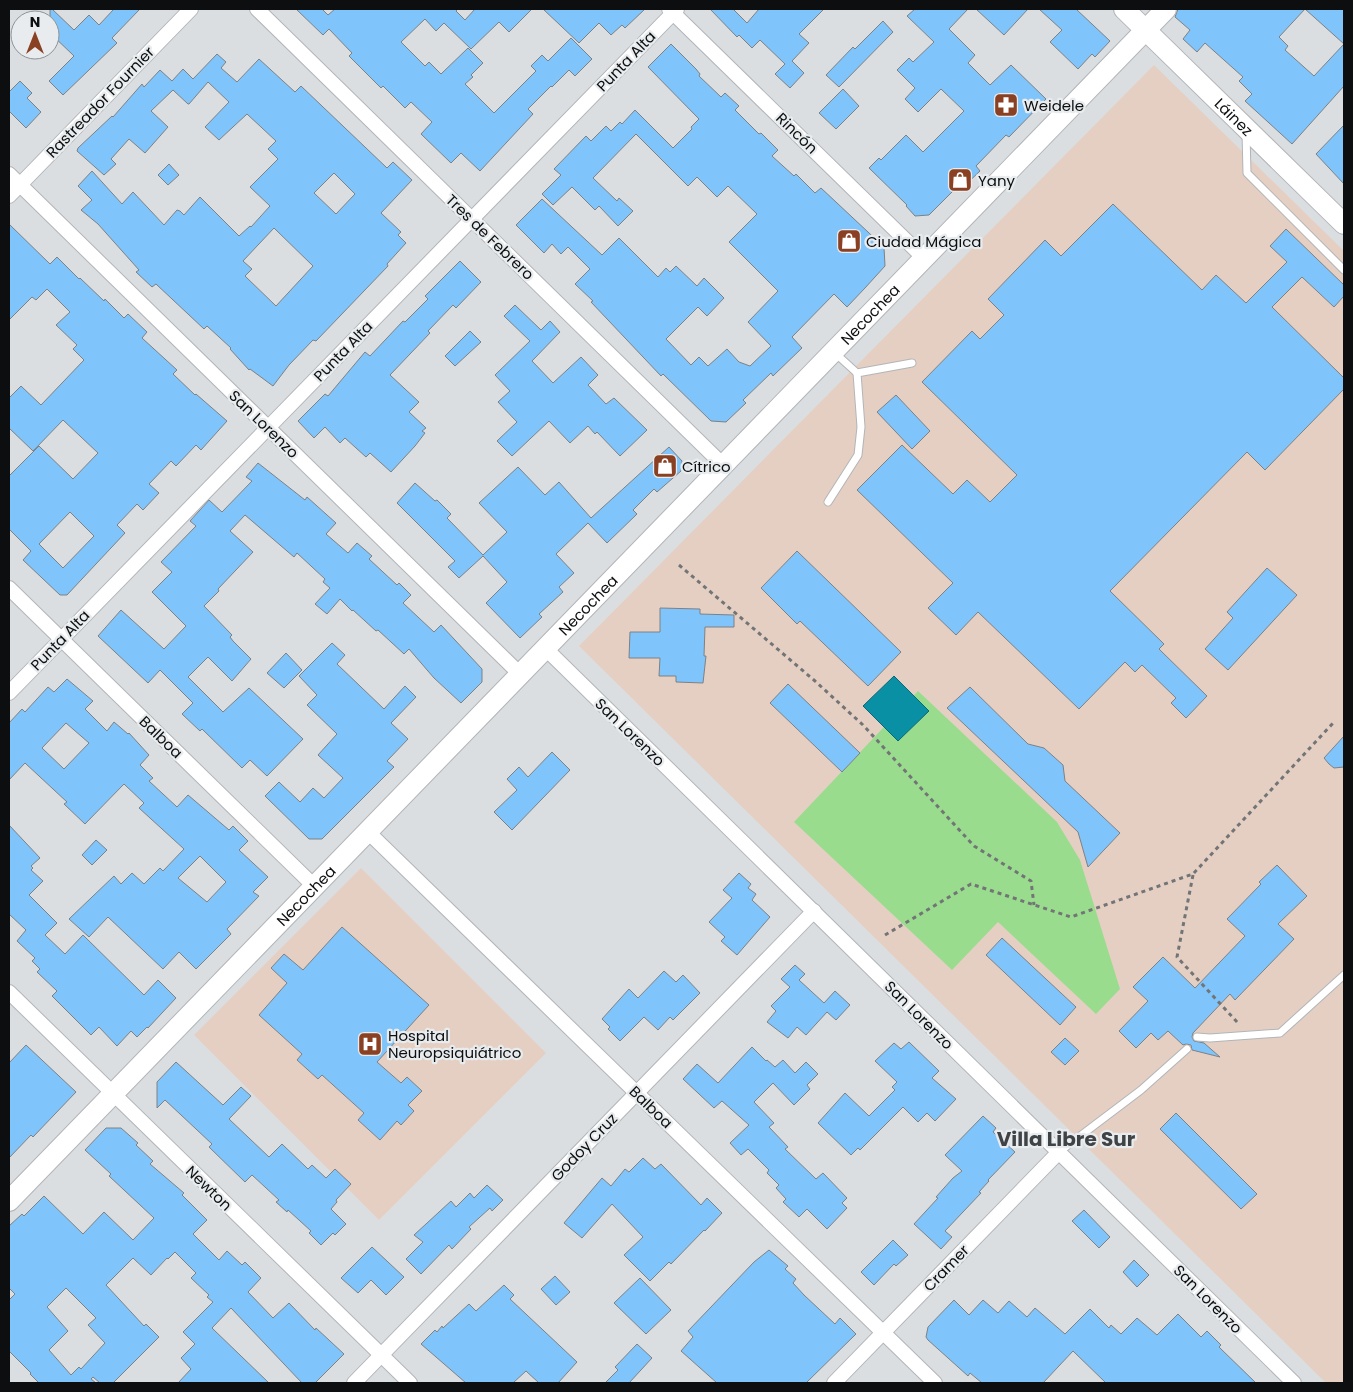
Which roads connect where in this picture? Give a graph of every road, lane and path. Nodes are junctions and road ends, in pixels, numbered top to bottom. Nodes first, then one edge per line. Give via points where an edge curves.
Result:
1 (191, 9) edge
2 (257, 9) edge
3 (1124, 9) edge
4 (1166, 9) edge
5 (673, 10) edge
6 (1146, 30) junction
7 (1246, 128) junction
8 (9, 174) edge
9 (20, 185) junction
10 (9, 196) edge
11 (471, 219) junction
12 (1344, 224) edge
13 (924, 258) junction
14 (1344, 270) edge
15 (833, 351) junction
16 (912, 363) dead end
17 (857, 373) junction
18 (268, 428) junction
19 (723, 465) junction
20 (828, 502) dead end
21 (679, 565) dead end
22 (9, 588) edge
23 (61, 639) junction
24 (545, 648) junction
25 (520, 674) junction
26 (9, 693) edge
27 (1334, 722) dead end
28 (368, 831) junction
29 (1194, 874) junction
30 (314, 886) junction
31 (1034, 905) junction
32 (814, 911) junction
33 (885, 934) dead end
34 (1344, 975) edge
35 (9, 992) edge
36 (1248, 1035) junction
37 (1198, 1037) dead end
38 (1187, 1049) dead end
39 (636, 1093) junction
40 (113, 1094) junction
41 (1059, 1152) junction
42 (9, 1201) edge
43 (883, 1333) junction
44 (381, 1355) junction
45 (354, 1383) edge
46 (410, 1383) edge
47 (834, 1383) edge
48 (935, 1383) edge
49 (1294, 1383) edge

1 - 9 street, Rastreador Fournier
2 - 11 street, Tres de Febrero
3 - 6 main road, Láinez
4 - 6 main road, Necochea
5 - 11 street, Punta Alta
5 - 13 street, Rincón
6 - 7 main road, Láinez
6 - 13 main road, Necochea
7 - 12 main road, Láinez
7 - 14 lane via 1247,174
8 - 9 street, San Lorenzo
9 - 10 street, Rastreador Fournier
9 - 18 street, San Lorenzo
11 - 18 street, Punta Alta
11 - 19 street, Tres de Febrero
13 - 15 main road, Necochea
15 - 17 lane
15 - 19 main road, Necochea
16 - 17 lane
17 - 20 lane via 861,428 858,455
18 - 23 street, Punta Alta
18 - 25 street, San Lorenzo
19 - 24 main road, Necochea
21 - 31 path via 863,725 974,846 1031,881
22 - 23 street, Balboa
23 - 26 street, Punta Alta
23 - 30 street, Balboa
24 - 25 main road, Necochea
24 - 32 street, San Lorenzo
25 - 28 main road, Necochea
27 - 29 path
28 - 30 main road, Necochea
28 - 39 street, Balboa
29 - 31 path via 1071,917
29 - 36 path via 1177,957
30 - 40 main road, Necochea
31 - 33 path via 971,884
32 - 39 street, Godoy Cruz
32 - 41 street, San Lorenzo
34 - 36 lane via 1280,1033
35 - 40 street, Newton
36 - 37 lane
38 - 41 lane via 1141,1090
39 - 43 street, Balboa
39 - 44 street, Godoy Cruz
40 - 42 main road, Necochea
40 - 44 street, Newton
41 - 43 street, Cramer
41 - 49 street, San Lorenzo
43 - 47 street, Cramer
43 - 48 street, Balboa
44 - 45 street, Godoy Cruz
44 - 46 street, Newton

